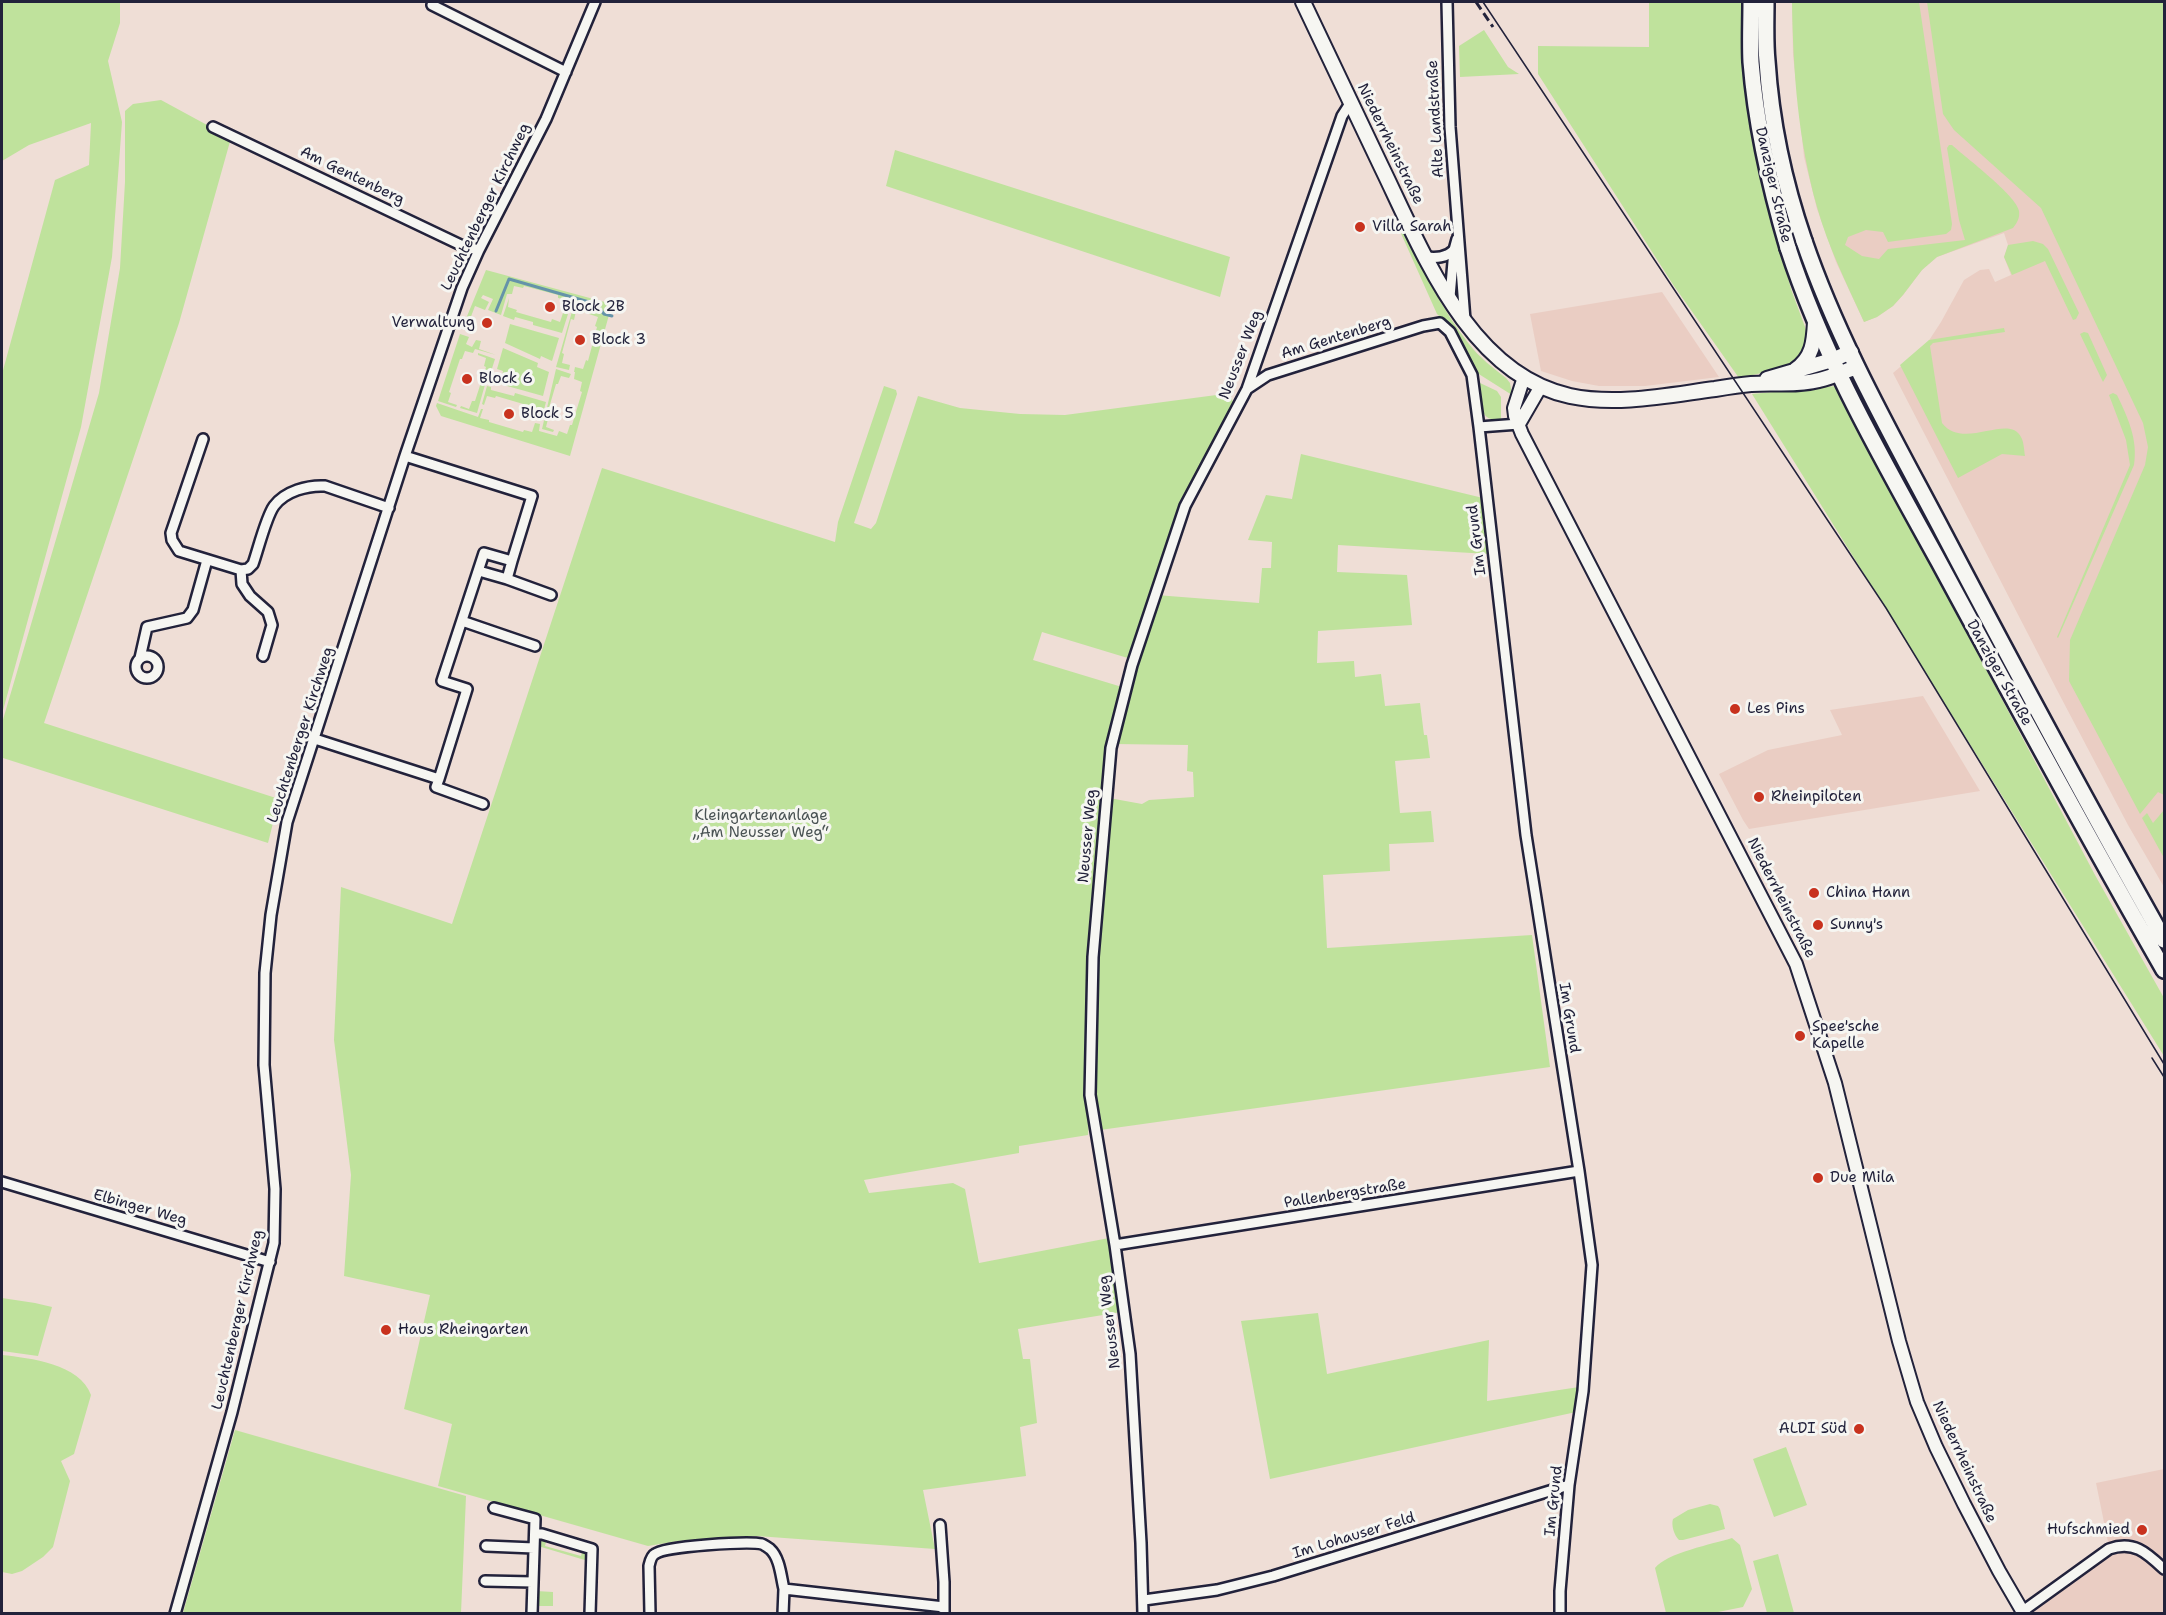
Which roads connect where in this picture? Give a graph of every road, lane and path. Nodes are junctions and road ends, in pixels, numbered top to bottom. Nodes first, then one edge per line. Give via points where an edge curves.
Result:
1 (595, 2) edge
2 (1303, 2) edge
3 (1447, 2) edge
4 (1751, 2) edge
5 (1766, 2) edge
6 (432, 5) dead end
7 (566, 72) junction
8 (1351, 102) junction
9 (213, 126) dead end
10 (1459, 234) junction
11 (479, 250) junction
12 (1454, 250) junction
13 (1426, 257) junction
14 (1450, 297) junction
15 (1465, 320) junction
16 (1815, 322) junction
17 (1851, 352) junction
18 (1836, 367) junction
19 (1857, 367) junction
20 (1792, 371) junction
21 (1524, 378) junction
22 (1751, 384) junction
23 (1541, 386) junction
24 (1247, 389) junction
25 (1519, 424) junction
26 (1479, 427) junction
27 (203, 439) dead end
28 (405, 456) junction
29 (389, 508) junction
30 (207, 560) junction
31 (512, 561) junction
32 (241, 570) junction
33 (479, 571) junction
34 (507, 579) junction
35 (551, 595) dead end
36 (462, 621) junction
37 (535, 646) dead end
38 (263, 656) dead end
39 (140, 658) dead end
40 (315, 739) junction
41 (438, 779) junction
42 (483, 804) dead end
43 (2164, 940) edge
44 (2164, 970) edge
45 (1579, 1171) junction
46 (2, 1182) edge
47 (1115, 1245) junction
48 (270, 1262) junction
49 (1569, 1485) junction
50 (494, 1508) dead end
51 (940, 1525) dead end
52 (535, 1534) junction
53 (486, 1546) dead end
54 (534, 1548) junction
55 (2164, 1569) edge
56 (485, 1581) dead end
57 (533, 1582) junction
58 (784, 1589) junction
59 (1144, 1600) junction
60 (944, 1610) edge
61 (2024, 1612) edge
62 (175, 1614) edge
63 (532, 1614) edge
64 (590, 1614) edge
65 (650, 1614) edge
66 (783, 1614) edge
67 (1143, 1614) edge
68 (1560, 1614) edge

1 - 7 street, Leuchtenberger Kirchweg
2 - 8 main road, Niederrheinstraße
3 - 10 street, Alte Landstraße via 1450,127
4 - 16 main road, Danziger Straße via 1751,60 1768,171 1788,248
5 - 17 main road, Danziger Straße via 1766,60 1777,140 1793,208 1829,306
6 - 7 street
7 - 11 street, Leuchtenberger Kirchweg
8 - 13 main road, Niederrheinstraße
8 - 24 street, Neusser Weg via 1342,116
9 - 11 street, Am Gentenberg via 465,247
10 - 12 street, Alte Landstraße
10 - 15 street, Alte Landstraße
11 - 28 street, Leuchtenberger Kirchweg via 462,288
12 - 13 street via 1449,255
12 - 14 street, Alte Landstraße
13 - 14 main road, Niederrheinstraße
14 - 15 main road, Niederrheinstraße
15 - 21 main road, Niederrheinstraße via 1510,369
16 - 18 main road, Danziger Straße
16 - 20 main road via 1814,344 1807,359
17 - 18 main road
17 - 19 main road, Danziger Straße
18 - 19 main road
18 - 20 main road
18 - 22 main road via 1802,383
18 - 44 main road, Danziger Straße via 2003,681
19 - 43 main road, Danziger Straße via 2017,674
20 - 22 main road
21 - 23 main road, Niederrheinstraße
21 - 25 street, Niederrheinstraße via 1514,408
22 - 23 main road via 1663,396 1598,399 1570,396
23 - 25 street
24 - 26 street, Am Gentenberg via 1268,375 1443,324 1472,375
24 - 47 street, Neusser Weg via 1185,506 1132,665 1112,748 1093,957 1090,1095
25 - 26 street
25 - 61 street, Niederrheinstraße via 1556,503 1796,964 1835,1083 1917,1402 1964,1504
26 - 45 street, Im Grund via 1526,836
27 - 30 street via 171,533 179,551
28 - 29 street, Leuchtenberger Kirchweg
28 - 31 street via 532,496
29 - 32 street via 325,486 304,488 273,507 253,564
29 - 40 street, Leuchtenberger Kirchweg
30 - 32 street
30 - 39 street via 193,610 187,618 147,627
31 - 33 street via 484,553
31 - 34 street
32 - 38 street via 242,584 268,612 272,625
33 - 34 street
33 - 36 street
34 - 35 street
36 - 37 street
36 - 41 street via 442,681 467,689
40 - 41 street
40 - 48 street, Leuchtenberger Kirchweg via 287,822 265,973 264,1065 276,1226
41 - 42 street via 436,787
45 - 47 street, Pallenbergstraße
45 - 49 street, Im Grund via 1592,1265 1583,1391
46 - 48 street, Elbinger Weg
47 - 59 street, Neusser Weg via 1130,1354
48 - 62 street, Leuchtenberger Kirchweg
49 - 59 street, Im Lohauser Feld via 1273,1576 1217,1590
49 - 68 street, Im Grund
50 - 52 street via 535,1518
51 - 60 street
52 - 54 street
52 - 64 street via 592,1549
53 - 54 street
54 - 57 street
55 - 61 street via 2134,1546 2122,1544 2109,1549
56 - 57 street
57 - 63 street
58 - 60 street
58 - 65 street via 776,1557 762,1544 673,1548 655,1553 651,1559
58 - 66 street
59 - 67 street, Neusser Weg

